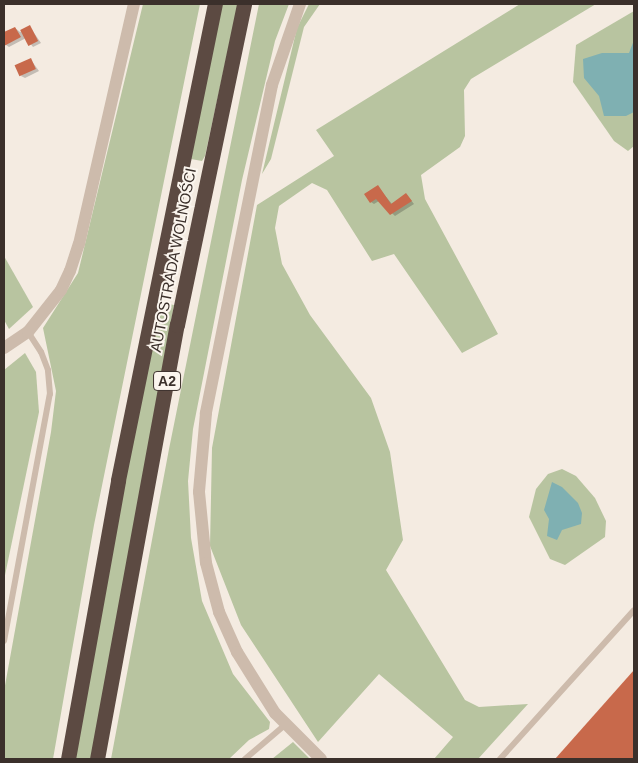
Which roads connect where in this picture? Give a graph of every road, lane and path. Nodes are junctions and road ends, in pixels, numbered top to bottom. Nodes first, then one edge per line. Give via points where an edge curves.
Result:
1 (134, 4) edge
2 (215, 4) edge
3 (244, 4) edge
4 (300, 4) edge
5 (28, 332) junction
6 (4, 348) edge
7 (634, 610) edge
8 (4, 641) edge
9 (285, 725) junction
10 (68, 759) edge
11 (97, 759) edge
12 (245, 759) edge
13 (321, 759) edge
14 (500, 759) edge

1 - 5 street via 73,261 61,290
2 - 10 highway, AUTOSTRADA WOLNOŚCI / A2 via 122,461
3 - 11 highway, AUTOSTRADA WOLNOŚCI / A2 via 177,326
4 - 9 street via 272,85 206,413 199,492 206,563 220,612 246,669
5 - 6 street
5 - 8 lane via 48,370 50,394
7 - 14 lane
9 - 12 lane
9 - 13 street

